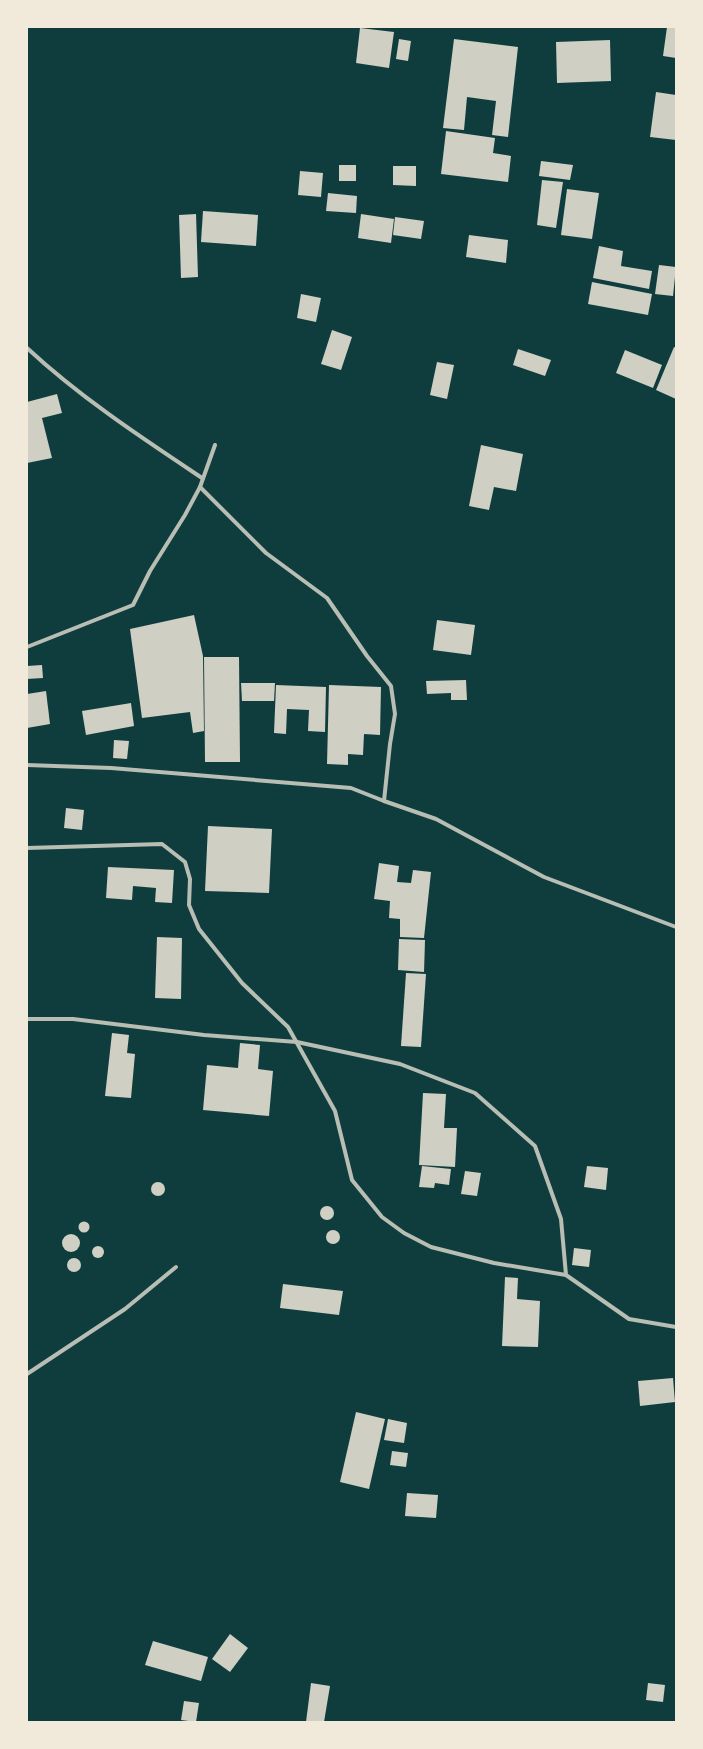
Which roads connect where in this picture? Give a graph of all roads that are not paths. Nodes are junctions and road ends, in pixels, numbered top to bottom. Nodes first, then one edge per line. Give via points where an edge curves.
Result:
1 (27, 348) edge
2 (215, 445) dead end
3 (202, 478) junction
4 (200, 487) junction
5 (27, 647) edge
6 (27, 764) edge
7 (384, 801) junction
8 (27, 848) edge
9 (676, 927) edge
10 (27, 1019) edge
11 (296, 1042) junction
12 (176, 1267) dead end
13 (566, 1275) junction
14 (676, 1327) edge
15 (27, 1374) edge

1 - 3 street via 54,374
2 - 3 street
3 - 4 street
4 - 5 street via 150,571 133,605
4 - 7 street via 266,553 327,598 390,686 396,714
6 - 7 street via 111,768 351,788
7 - 9 street via 436,819 544,877
8 - 11 street via 162,844 185,862 190,880 189,905 199,929 242,983 288,1027
10 - 11 street via 73,1019 204,1035
11 - 13 street via 335,1111 352,1180 382,1217 404,1233 431,1247 494,1263
11 - 13 street via 400,1064 475,1093 535,1146 561,1219
12 - 15 street via 126,1309
13 - 14 street via 629,1319

